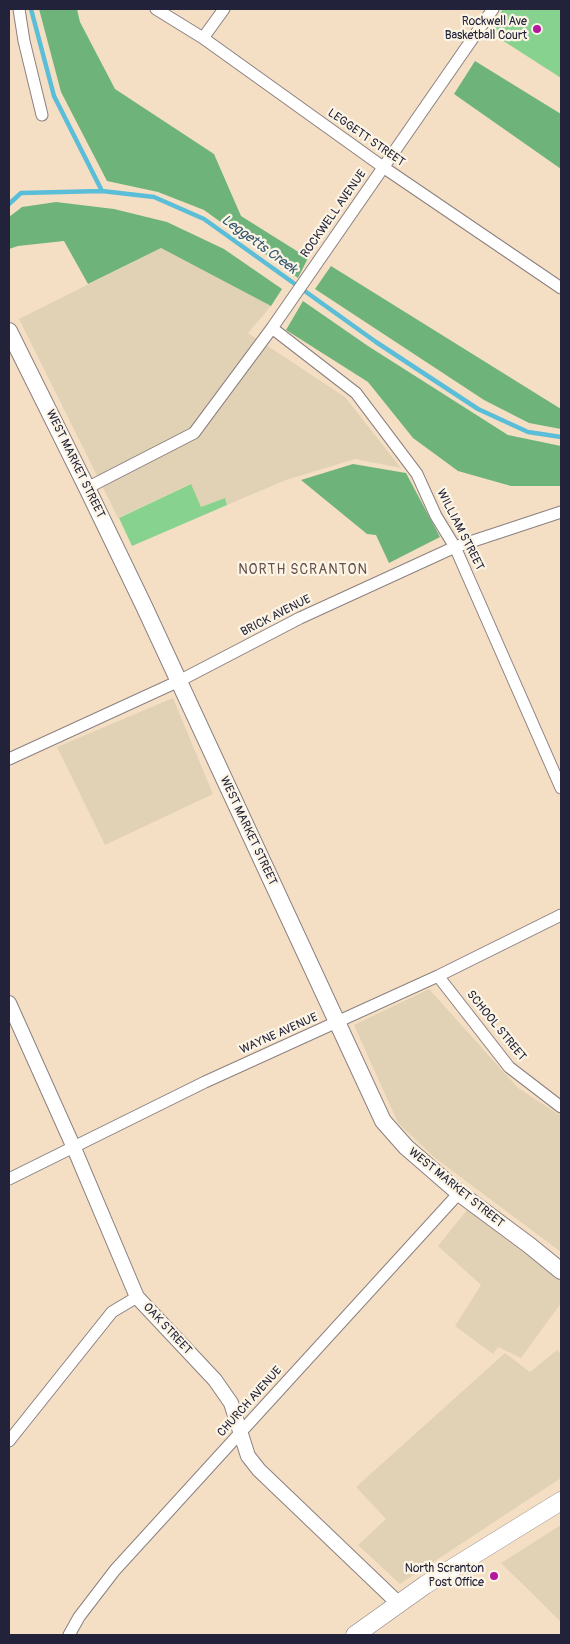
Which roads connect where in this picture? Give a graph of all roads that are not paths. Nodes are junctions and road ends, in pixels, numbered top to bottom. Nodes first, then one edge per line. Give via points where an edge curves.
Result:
1 (19, 9) edge
2 (156, 9) edge
3 (224, 9) edge
4 (492, 9) edge
5 (203, 38) junction
6 (42, 116) dead end
7 (384, 167) junction
8 (561, 288) edge
9 (272, 328) junction
10 (9, 331) edge
11 (88, 488) junction
12 (561, 512) edge
13 (455, 547) junction
14 (179, 681) junction
15 (9, 760) edge
16 (561, 788) edge
17 (561, 915) edge
18 (438, 976) junction
19 (9, 1003) edge
20 (337, 1023) junction
21 (561, 1107) edge
22 (74, 1148) junction
23 (9, 1179) edge
24 (460, 1193) junction
25 (561, 1271) edge
26 (136, 1297) junction
27 (240, 1434) junction
28 (9, 1441) edge
29 (561, 1501) edge
30 (398, 1603) junction
31 (69, 1635) edge
32 (356, 1635) edge

1 - 6 street
2 - 5 street, LEGGETT STREET
3 - 5 street
4 - 7 street, ROCKWELL AVENUE
5 - 7 street, LEGGETT STREET
7 - 8 street, LEGGETT STREET
7 - 9 street, ROCKWELL AVENUE
9 - 11 street, ROCKWELL AVENUE via 194,433
9 - 13 street, WILLIAM STREET via 356,393 416,474
10 - 11 main road, WEST MARKET STREET
11 - 14 main road, WEST MARKET STREET
12 - 13 street, BRICK AVENUE
13 - 14 street, BRICK AVENUE via 300,618
13 - 16 street, WILLIAM STREET
14 - 15 street, BRICK AVENUE
14 - 20 main road, WEST MARKET STREET
17 - 18 street, WAYNE AVENUE
18 - 20 street, WAYNE AVENUE
18 - 21 street, SCHOOL STREET via 509,1066
19 - 22 street, OAK STREET
20 - 22 street, WAYNE AVENUE via 205,1082
20 - 24 main road, WEST MARKET STREET via 383,1121 406,1147
22 - 23 street, WAYNE AVENUE
22 - 26 street, OAK STREET
24 - 25 main road, WEST MARKET STREET
24 - 27 street, CHURCH AVENUE
26 - 27 street, OAK STREET via 215,1380 231,1403
26 - 28 street via 112,1312
27 - 30 street, OAK STREET via 248,1456 259,1470
27 - 31 street, CHURCH AVENUE via 115,1570
29 - 30 main road
30 - 32 main road

